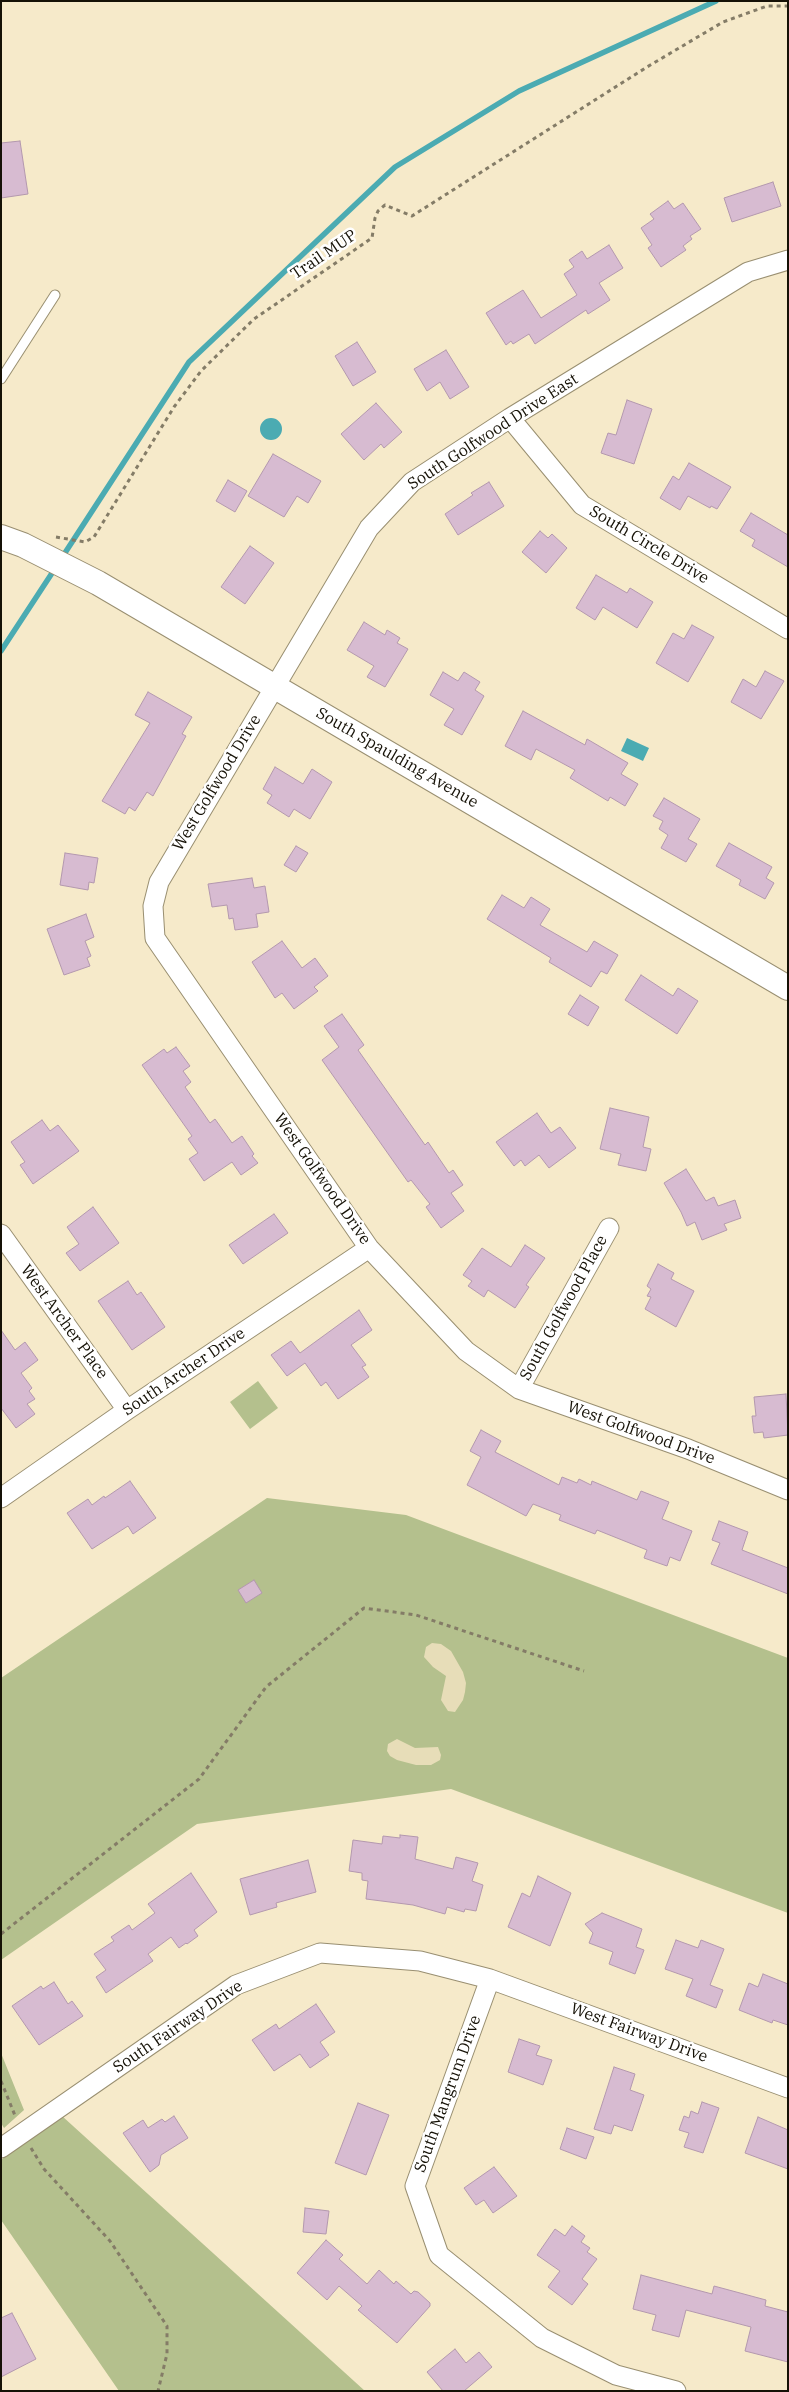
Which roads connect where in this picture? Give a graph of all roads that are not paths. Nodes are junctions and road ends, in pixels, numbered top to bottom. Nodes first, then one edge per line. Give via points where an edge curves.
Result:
1 (788, 260) edge
2 (54, 295) dead end
3 (1, 379) edge
4 (510, 418) junction
5 (1, 536) edge
6 (788, 629) edge
7 (275, 687) junction
8 (788, 988) edge
9 (609, 1228) dead end
10 (1, 1234) edge
11 (369, 1248) junction
12 (519, 1389) junction
13 (127, 1410) junction
14 (788, 1490) edge
15 (1, 1498) edge
16 (490, 1979) junction
17 (788, 2088) edge
18 (1, 2148) edge
19 (676, 2391) edge

1 - 4 street, South Golfwood Drive East via 748,272
2 - 3 lane
4 - 6 street, South Circle Drive via 582,505
4 - 7 street, South Golfwood Drive East via 412,482 369,528
5 - 7 street, South Spaulding Avenue via 98,583
7 - 8 street, South Spaulding Avenue
7 - 11 street, West Golfwood Drive via 158,882 153,906 155,938
9 - 12 street, South Golfwood Place
10 - 13 street, West Archer Place
11 - 12 street, West Golfwood Drive via 466,1351
11 - 13 street, South Archer Drive
12 - 14 street, West Golfwood Drive via 688,1449
13 - 15 street, South Archer Drive
16 - 17 street, West Fairway Drive
16 - 18 street, South Fairway Drive via 420,1961 320,1953 236,1985
16 - 19 street, South Mangrum Drive via 415,2186 439,2256 542,2338 616,2375

